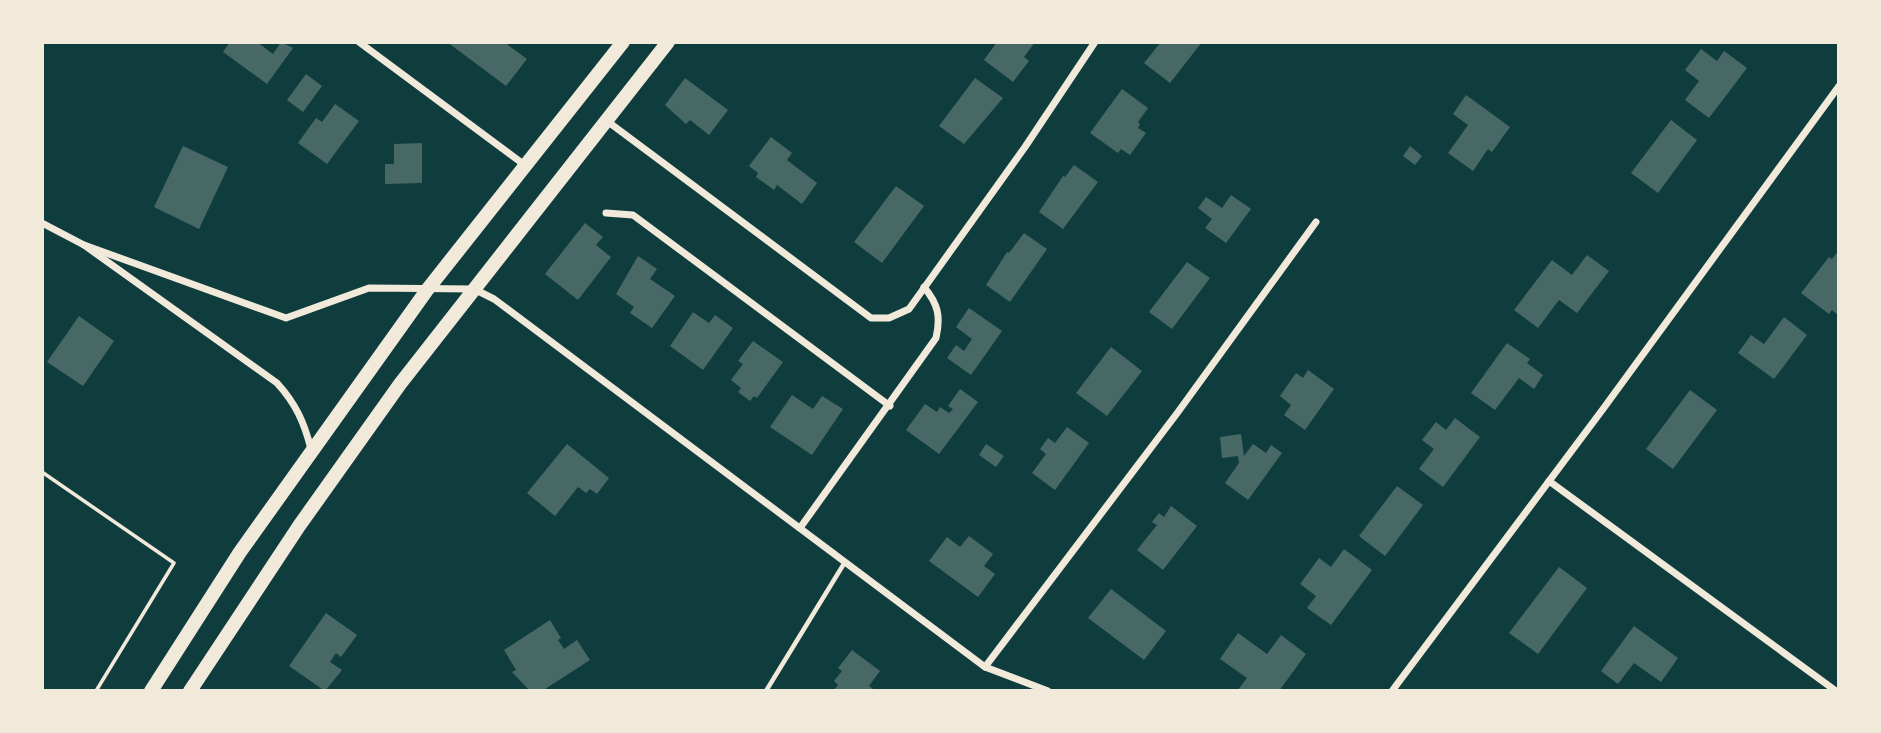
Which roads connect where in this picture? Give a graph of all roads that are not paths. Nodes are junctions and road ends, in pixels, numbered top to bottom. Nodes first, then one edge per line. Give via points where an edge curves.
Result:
1 (359, 42) edge
2 (623, 42) edge
3 (668, 42) edge
4 (1095, 42) edge
5 (1839, 86) edge
6 (606, 121) junction
7 (526, 166) junction
8 (606, 213) dead end
9 (1316, 222) dead end
10 (42, 223) edge
11 (83, 245) junction
12 (925, 287) junction
13 (474, 289) junction
14 (427, 290) junction
15 (890, 406) junction
16 (311, 449) junction
17 (1549, 481) junction
18 (800, 528) junction
19 (845, 562) junction
20 (985, 667) junction
21 (151, 691) edge
22 (190, 691) edge
23 (766, 691) edge
24 (1048, 691) edge
25 (1392, 691) edge
26 (1836, 691) edge

1 - 7 street
2 - 7 highway
3 - 6 highway
4 - 12 street
5 - 17 street
6 - 12 street via 871,318 889,318 909,309
6 - 13 highway
7 - 14 highway
8 - 15 street via 634,215
9 - 20 street
10 - 11 street
11 - 14 street via 286,318 369,288
11 - 16 street via 277,383 302,417
12 - 15 street via 940,318 936,338
13 - 14 street
13 - 18 street via 494,299
13 - 22 highway via 347,456
14 - 16 highway
15 - 18 street
16 - 21 highway
17 - 25 street
17 - 26 street
18 - 19 street
19 - 20 street
19 - 23 lane
20 - 24 street

